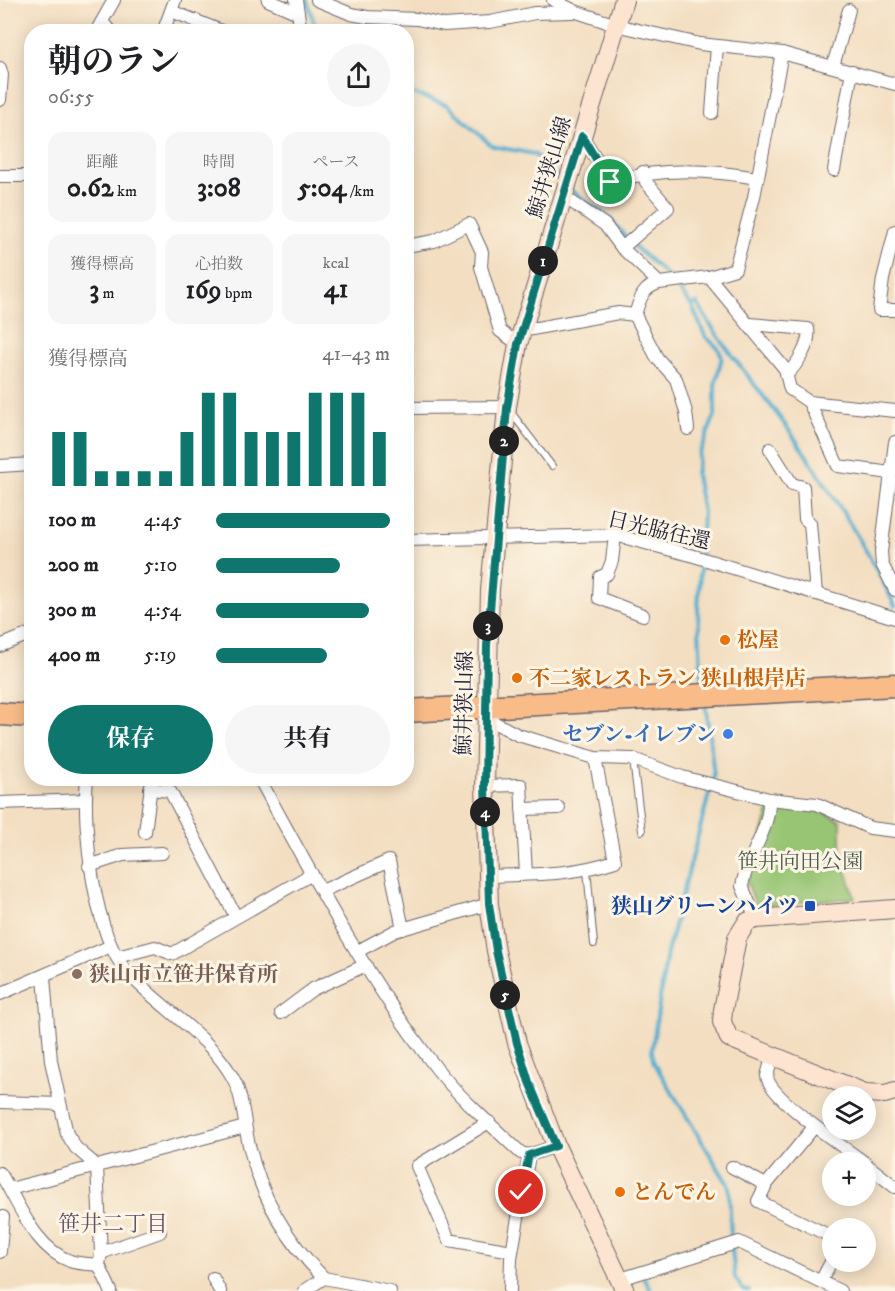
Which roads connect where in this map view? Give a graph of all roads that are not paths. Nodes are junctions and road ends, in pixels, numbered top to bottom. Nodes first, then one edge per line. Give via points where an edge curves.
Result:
1 (114, 0) edge
2 (268, 0) edge
3 (296, 0) edge
4 (317, 0) edge
5 (553, 0) edge
6 (624, 0) edge
7 (173, 5) edge
8 (849, 10) dead end
9 (577, 12) junction
10 (298, 13) junction
11 (101, 24) edge
12 (166, 24) edge
13 (209, 24) edge
14 (300, 24) edge
15 (616, 25) junction
16 (717, 46) junction
17 (782, 53) junction
18 (833, 66) junction
19 (0, 68) edge
20 (852, 72) junction
21 (895, 84) edge
22 (0, 100) edge
23 (712, 113) dead end
24 (582, 136) junction
25 (834, 170) dead end
26 (643, 172) junction
27 (0, 176) edge
28 (24, 176) edge
29 (757, 178) junction
30 (565, 190) junction
31 (895, 231) edge
32 (414, 245) edge
33 (624, 246) junction
34 (709, 277) junction
35 (663, 284) junction
36 (895, 310) edge
37 (635, 315) junction
38 (750, 324) junction
39 (520, 338) junction
40 (787, 374) junction
41 (809, 402) junction
42 (414, 408) edge
43 (507, 408) junction
44 (895, 411) edge
45 (688, 429) dead end
46 (895, 442) edge
47 (770, 449) dead end
48 (24, 464) edge
49 (552, 465) dead end
50 (0, 466) edge
51 (893, 467) edge
52 (615, 535) junction
53 (496, 537) junction
54 (414, 540) edge
55 (895, 590) edge
56 (816, 594) junction
57 (643, 615) dead end
58 (893, 618) edge
59 (24, 636) edge
60 (0, 646) edge
61 (895, 686) edge
62 (414, 711) edge
63 (485, 712) junction
64 (0, 714) edge
65 (24, 716) edge
66 (595, 758) junction
67 (633, 759) junction
68 (86, 786) edge
69 (151, 786) edge
70 (156, 786) edge
71 (263, 786) edge
72 (485, 786) junction
73 (769, 799) junction
74 (85, 800) junction
75 (0, 802) edge
76 (560, 807) dead end
77 (522, 809) junction
78 (642, 831) dead end
79 (895, 831) edge
80 (145, 832) dead end
81 (162, 853) dead end
82 (89, 866) junction
83 (587, 870) junction
84 (312, 874) junction
85 (526, 874) junction
86 (487, 876) junction
87 (322, 891) junction
88 (489, 904) junction
89 (895, 909) edge
90 (236, 917) junction
91 (756, 919) junction
92 (403, 929) junction
93 (594, 944) dead end
94 (111, 946) junction
95 (358, 951) junction
96 (117, 957) junction
97 (366, 965) junction
98 (44, 976) junction
99 (0, 994) edge
100 (281, 1013) dead end
101 (772, 1057) junction
102 (894, 1093) edge
103 (0, 1102) edge
104 (60, 1104) junction
105 (489, 1122) junction
106 (245, 1127) junction
107 (814, 1127) junction
108 (556, 1146) junction
109 (849, 1152) edge
110 (529, 1155) junction
111 (97, 1166) junction
112 (732, 1167) dead end
113 (876, 1172) edge
114 (0, 1173) edge
115 (766, 1185) junction
116 (895, 1187) edge
117 (10, 1189) junction
118 (22, 1213) junction
119 (2, 1217) edge
120 (160, 1232) dead end
121 (822, 1232) edge
122 (512, 1251) junction
123 (0, 1252) edge
124 (100, 1259) junction
125 (826, 1272) edge
126 (213, 1278) dead end
127 (324, 1278) junction
128 (821, 1281) junction
129 (627, 1285) edge
130 (111, 1291) edge
131 (220, 1291) edge
132 (304, 1291) edge
133 (390, 1291) edge
134 (510, 1291) edge
135 (840, 1291) edge

1 - 11 street
2 - 10 street
3 - 10 street
4 - 9 street via 368,17 417,19 444,25 490,22 535,13
5 - 9 street
6 - 15 main road, 鯨井狭山線
7 - 12 street
7 - 13 street
8 - 18 street
9 - 15 street
10 - 14 street
15 - 16 street
15 - 24 main road, 鯨井狭山線
16 - 17 street
16 - 23 street
17 - 18 street
17 - 29 street
18 - 20 street
19 - 22 street
20 - 21 street
20 - 25 street
24 - 26 street via 610,182
24 - 30 main road, 鯨井狭山線
26 - 29 street via 727,172
26 - 33 street via 646,182 668,208
27 - 28 street
29 - 34 street via 735,269
30 - 33 street
30 - 39 main road, 鯨井狭山線
31 - 36 street via 879,310
32 - 39 street via 434,241 469,224 482,252 481,267 500,331
33 - 35 street
34 - 35 street
34 - 38 street
35 - 37 street via 649,286 641,295
37 - 39 street via 618,313
37 - 45 street via 657,358 676,379
38 - 40 street
38 - 40 street via 808,329 808,339 795,367
39 - 43 main road, 鯨井狭山線
40 - 41 street via 789,389
41 - 44 street
41 - 51 street via 838,466
42 - 43 street
43 - 49 lane
43 - 53 main road, 鯨井狭山線
46 - 51 street
47 - 56 street via 792,484 803,486
48 - 50 street
51 - 55 street via 881,552 882,564
52 - 53 street, 日光脇往還
52 - 56 street, 日光脇往還
52 - 57 street via 612,561 607,574 600,577 599,598
53 - 54 street, 日光脇往還
53 - 63 main road, 鯨井狭山線
56 - 58 street, 日光脇往還
59 - 60 street
61 - 63 highway
62 - 63 highway
63 - 66 street via 518,735
63 - 72 main road, 鯨井狭山線
64 - 65 highway
66 - 67 street
66 - 83 street via 615,861
67 - 73 street
67 - 78 lane
68 - 74 street
69 - 80 street
70 - 90 street via 170,791
71 - 84 street
72 - 77 street via 521,785
72 - 86 main road, 鯨井狭山線
73 - 79 street via 817,804 870,828
73 - 91 street via 769,816 742,886
74 - 75 street
74 - 82 street
76 - 77 street
77 - 85 street
81 - 82 street via 123,855
82 - 94 street
83 - 85 street
83 - 93 lane
84 - 87 street
84 - 90 street
85 - 86 street
86 - 88 main road, 鯨井狭山線
87 - 92 street via 389,861
87 - 95 street
88 - 92 street
88 - 108 main road, 鯨井狭山線 via 517,1043
89 - 91 main road
90 - 96 street via 172,954 155,947
91 - 101 main road via 747,922 737,938 722,1022 729,1038
92 - 95 street
94 - 96 street
94 - 98 street
95 - 97 street
96 - 106 street via 225,1065 236,1084
97 - 100 street via 313,989
97 - 105 street via 438,1070
98 - 99 street
98 - 104 street via 51,1061
101 - 102 main road via 865,1093
101 - 107 street via 767,1081
103 - 104 street
104 - 111 street via 67,1134 76,1148
105 - 110 street via 521,1153
105 - 122 street via 417,1166 449,1240
106 - 111 street
106 - 127 street via 264,1197 304,1258
107 - 109 street
107 - 115 street
108 - 110 street
108 - 129 main road, 鯨井狭山線 via 599,1237
110 - 122 street
111 - 117 street
111 - 124 street
112 - 115 street
113 - 116 street
114 - 117 street
115 - 121 street via 758,1201
117 - 118 street
118 - 119 street
118 - 124 street via 52,1251 71,1262
119 - 123 street
120 - 124 street
122 - 134 street
124 - 130 street
125 - 128 street
126 - 131 street
127 - 132 street
127 - 133 street
128 - 129 street via 739,1242
128 - 135 street

